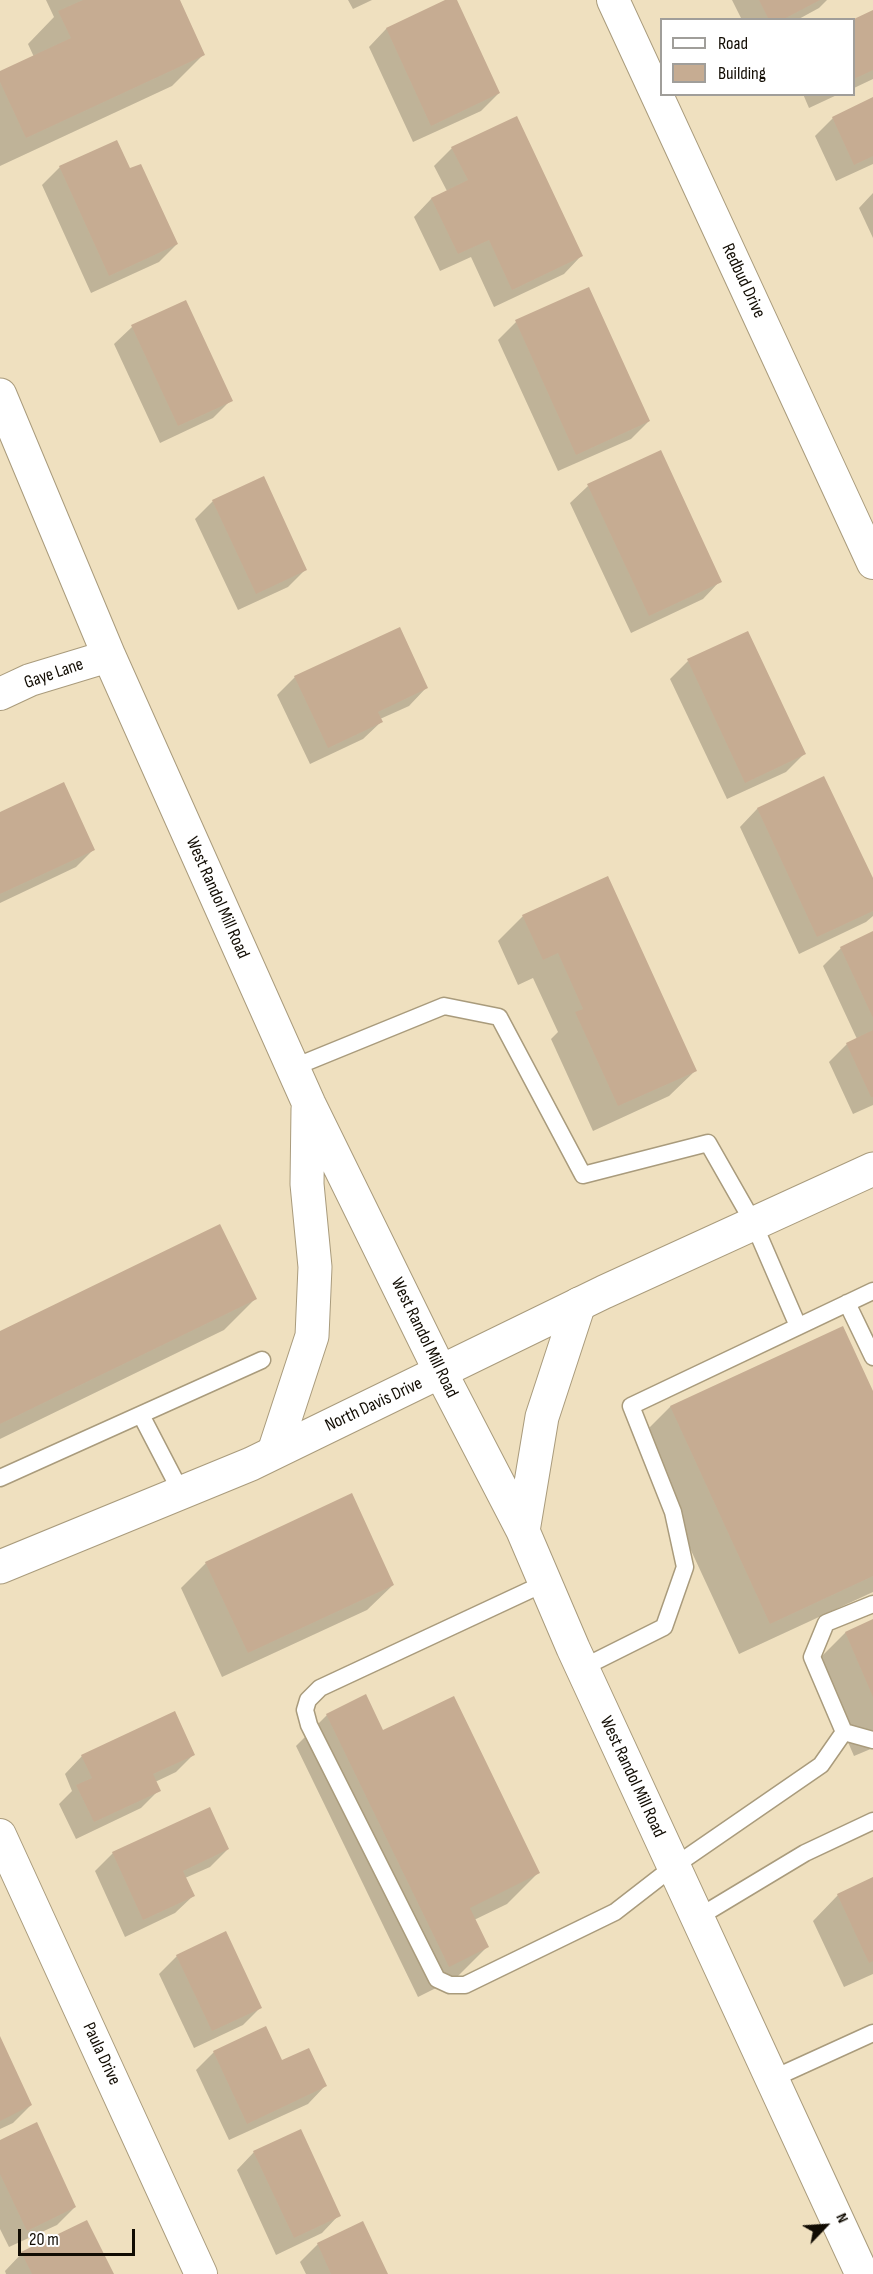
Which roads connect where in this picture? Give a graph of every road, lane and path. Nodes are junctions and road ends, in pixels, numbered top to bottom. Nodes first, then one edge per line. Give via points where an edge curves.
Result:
1 (613, 0) edge
2 (0, 395) edge
3 (7, 431) edge
4 (873, 563) edge
5 (109, 656) junction
6 (0, 694) edge
7 (292, 1068) junction
8 (309, 1104) junction
9 (873, 1169) edge
10 (753, 1222) junction
11 (873, 1291) edge
12 (847, 1303) junction
13 (579, 1304) junction
14 (798, 1326) junction
15 (873, 1357) edge
16 (262, 1360) dead end
17 (441, 1373) junction
18 (141, 1415) junction
19 (274, 1452) junction
20 (0, 1478) edge
21 (181, 1492) junction
22 (523, 1531) junction
23 (0, 1566) edge
24 (545, 1583) junction
25 (873, 1604) edge
26 (582, 1668) junction
27 (844, 1732) junction
28 (873, 1740) edge
29 (873, 1821) edge
30 (0, 1834) edge
31 (673, 1867) junction
32 (697, 1918) junction
33 (873, 2032) edge
34 (772, 2079) junction
35 (201, 2274) edge
36 (862, 2274) edge

1 - 4 street, Redbud Drive
2 - 3 main road, West Randol Mill Road
3 - 5 main road, West Randol Mill Road
5 - 6 street, Gaye Lane via 30,680
5 - 7 main road, West Randol Mill Road
7 - 8 main road, West Randol Mill Road
7 - 10 lane via 444,1006 499,1017 583,1175 708,1143
8 - 17 main road, West Randol Mill Road
8 - 19 main road via 307,1184 315,1267 313,1328
9 - 10 main road, North Davis Drive
10 - 13 main road, North Davis Drive
10 - 14 lane
11 - 12 lane
12 - 14 lane
12 - 15 lane
13 - 17 main road, North Davis Drive
13 - 22 main road via 542,1417
14 - 26 lane via 631,1406 673,1512 685,1567 664,1627
16 - 18 lane
17 - 19 main road, North Davis Drive
17 - 22 main road, West Randol Mill Road
18 - 20 lane
18 - 21 lane
19 - 21 main road, North Davis Drive
21 - 23 main road, North Davis Drive
22 - 24 main road, West Randol Mill Road
24 - 26 main road, West Randol Mill Road
24 - 31 lane via 320,1688 308,1700 305,1710 309,1725 428,1963 437,1979 450,1985 465,1985 615,1911
25 - 27 lane via 826,1623 812,1657
26 - 31 main road, West Randol Mill Road
27 - 28 lane
27 - 31 lane via 821,1765
29 - 32 lane via 805,1853
30 - 35 street, Paula Drive
31 - 32 main road, West Randol Mill Road
32 - 34 main road, West Randol Mill Road
33 - 34 lane
34 - 36 main road, West Randol Mill Road

